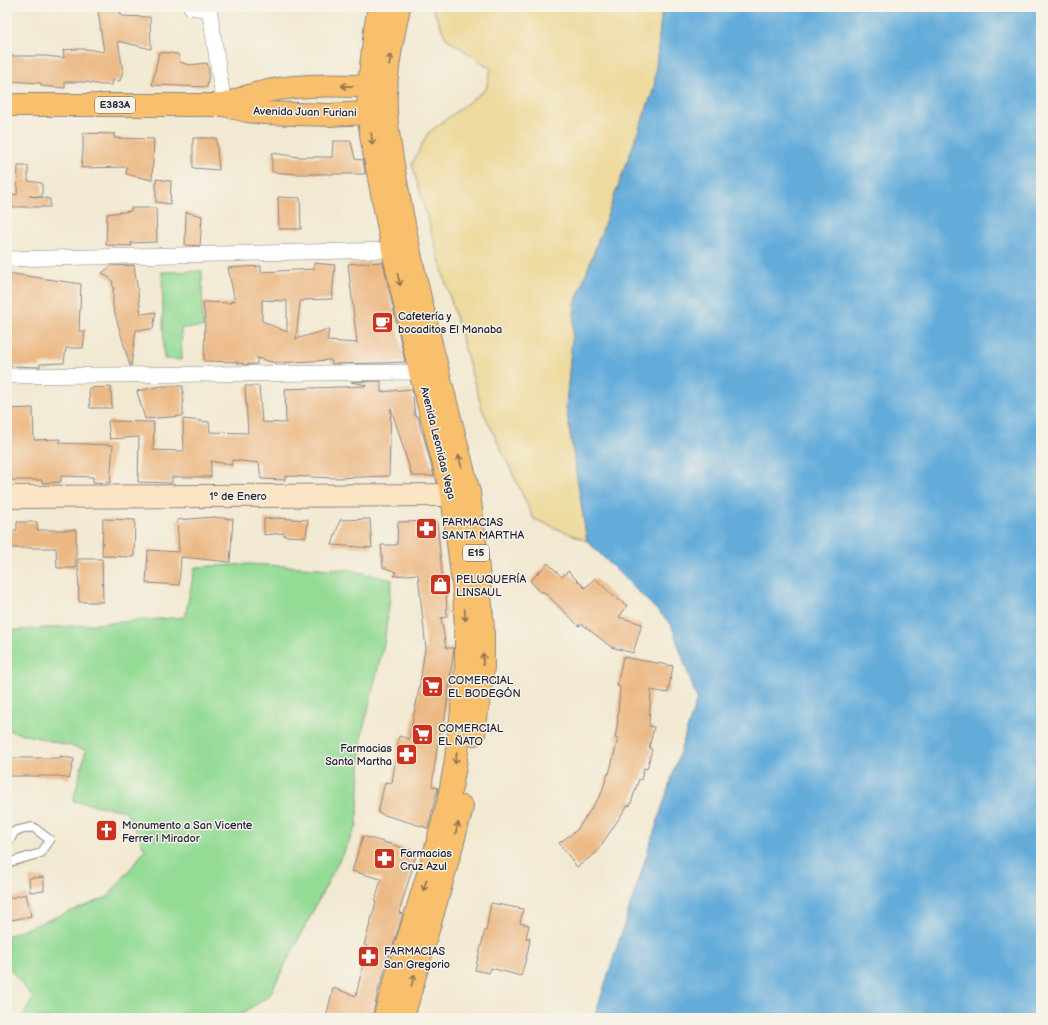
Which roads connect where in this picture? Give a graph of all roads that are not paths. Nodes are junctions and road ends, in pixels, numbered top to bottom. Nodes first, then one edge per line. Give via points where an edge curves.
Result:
1 (191, 7) edge
2 (379, 7) edge
3 (399, 7) edge
4 (210, 8) edge
5 (377, 86) junction
6 (7, 105) edge
7 (224, 105) junction
8 (377, 113) junction
9 (393, 250) junction
10 (7, 259) edge
11 (420, 372) junction
12 (7, 376) edge
13 (460, 494) junction
14 (7, 497) edge
15 (7, 845) edge
16 (7, 864) edge
17 (384, 1018) edge
18 (403, 1018) edge

1 - 4 street
2 - 5 main road, Avenida Leonidas Vega / E15 via 375,30
5 -> 3 main road, Avenida Leonidas Vega / E15
4 - 7 street
5 -> 7 main road, Avenida Juan Furiani / E383A via 329,85 279,89
5 - 8 main road, Avenida Leonidas Vega / E15
6 - 7 main road, Avenida Juan Furiani / E383A
7 - 8 main road, Avenida Juan Furiani / E383A via 264,113
8 -> 9 main road, Avenida Leonidas Vega / E15 via 373,148
13 -> 8 main road, Avenida Leonidas Vega / E15 via 390,148
9 - 10 street
9 -> 11 main road, Avenida Leonidas Vega / E15
11 - 12 street
11 - 13 main road, Avenida Leonidas Vega / E15
13 - 14 street, 1º de Enero
13 -> 17 main road, Avenida Leonidas Vega / E15 via 466,667 455,766 436,848
18 -> 13 main road, Avenida Leonidas Vega / E15 via 462,807 483,667 483,623 477,559
15 - 16 lane via 15,831 33,826 50,840 41,853

